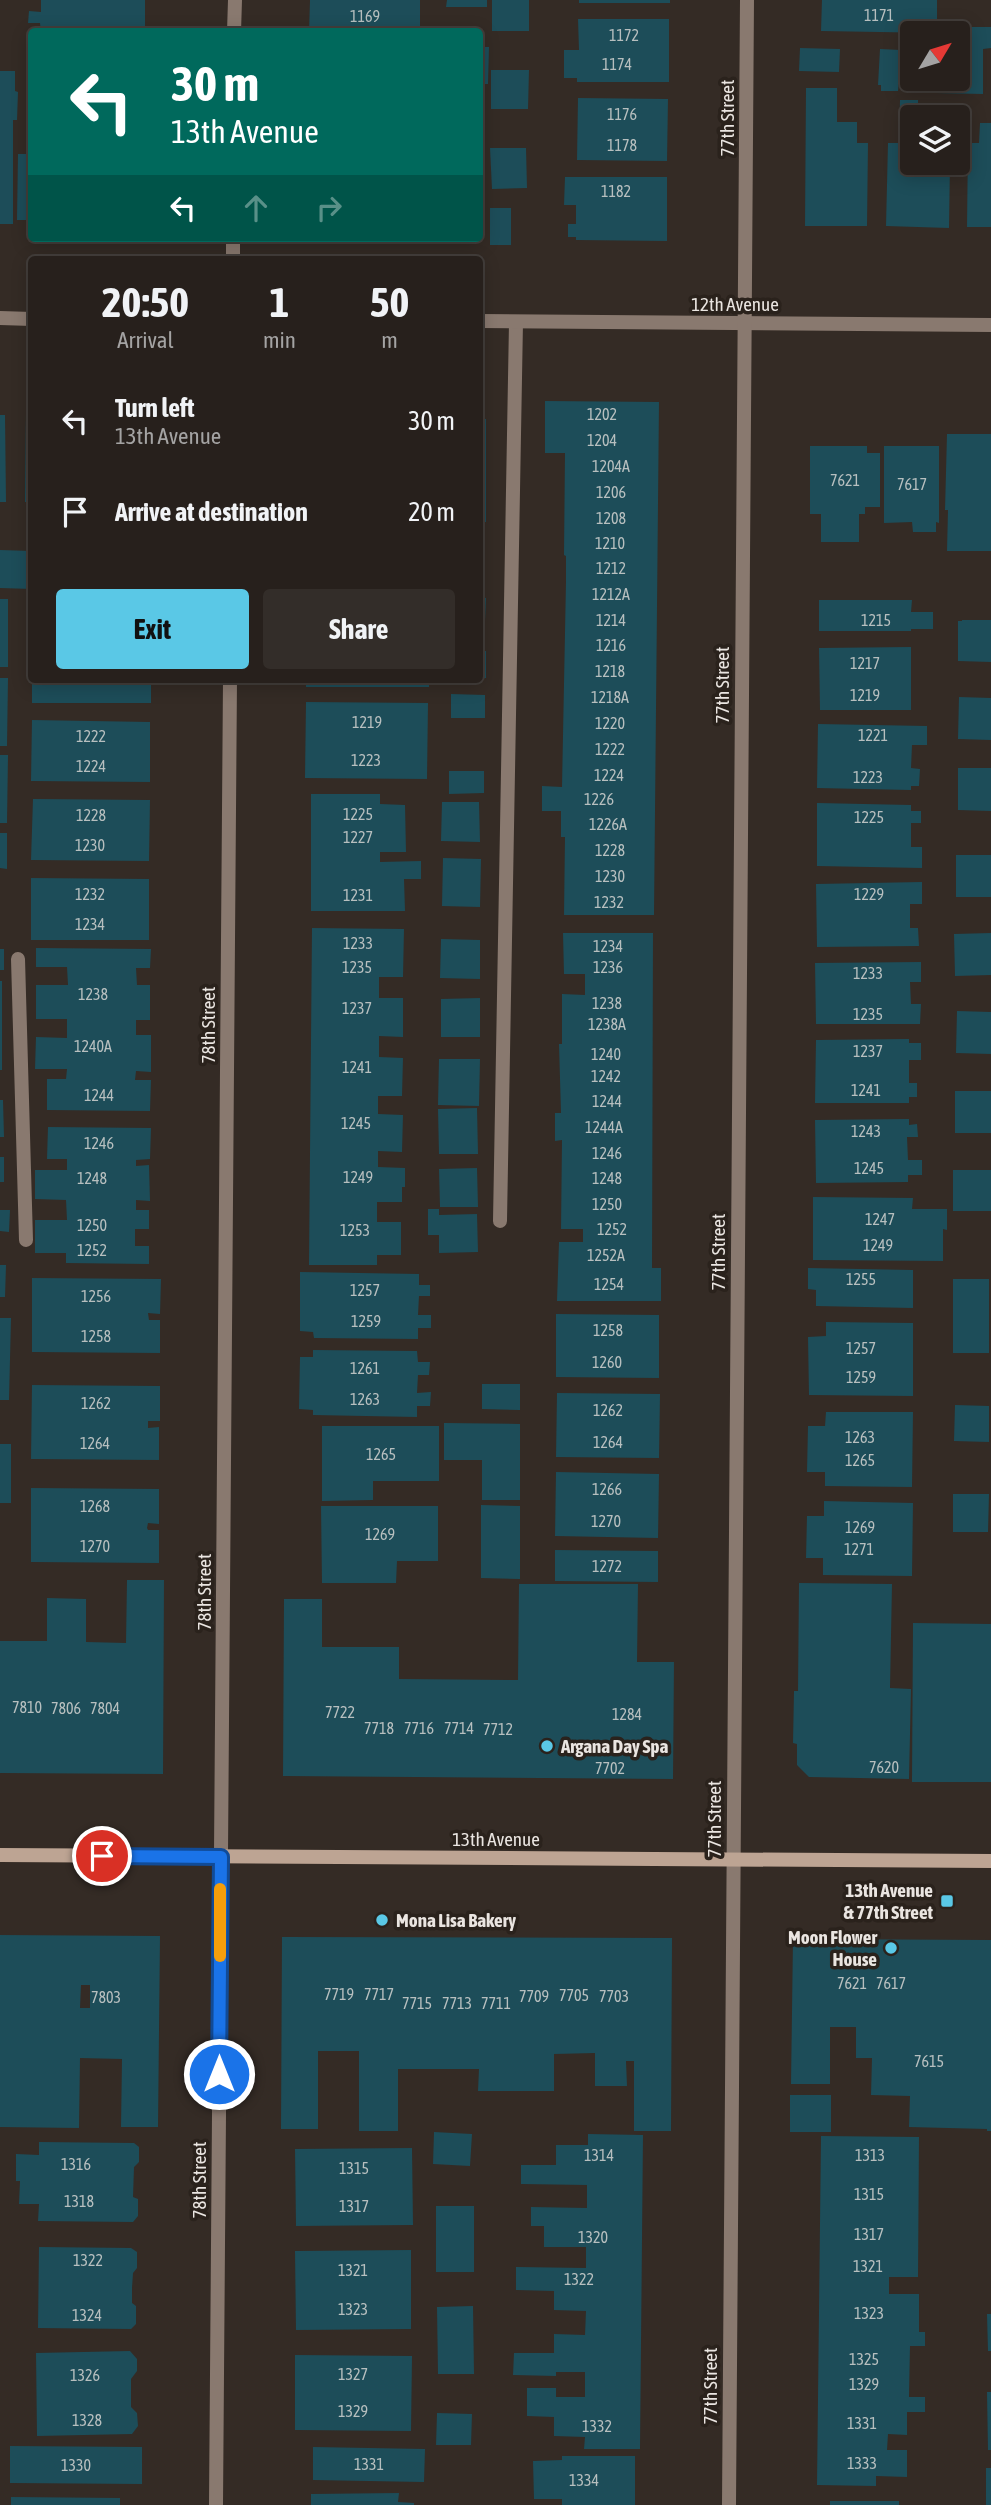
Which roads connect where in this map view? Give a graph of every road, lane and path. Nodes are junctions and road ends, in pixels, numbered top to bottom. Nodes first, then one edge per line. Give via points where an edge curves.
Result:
1 (235, 0) edge
2 (747, 0) edge
3 (234, 28) edge
4 (0, 318) edge
5 (28, 318) edge
6 (483, 321) edge
7 (516, 322) junction
8 (744, 323) junction
9 (991, 325) edge
10 (230, 683) edge
11 (18, 959) dead end
12 (500, 1221) dead end
13 (26, 1240) dead end
14 (0, 1855) edge
15 (221, 1857) junction
16 (733, 1859) junction
17 (991, 1861) edge
18 (216, 2505) edge
19 (729, 2505) edge

1 - 3 street
2 - 8 street, 77th Street
4 - 5 street
6 - 7 street, 12th Avenue
7 - 8 street, 12th Avenue
7 - 12 street
8 - 9 street, 12th Avenue
8 - 16 street, 77th Street
10 - 15 street, 78th Street
11 - 13 street
14 - 15 main road, 13th Avenue
15 - 16 main road, 13th Avenue
15 - 18 street, 78th Street
16 - 17 main road, 13th Avenue
16 - 19 street, 77th Street

